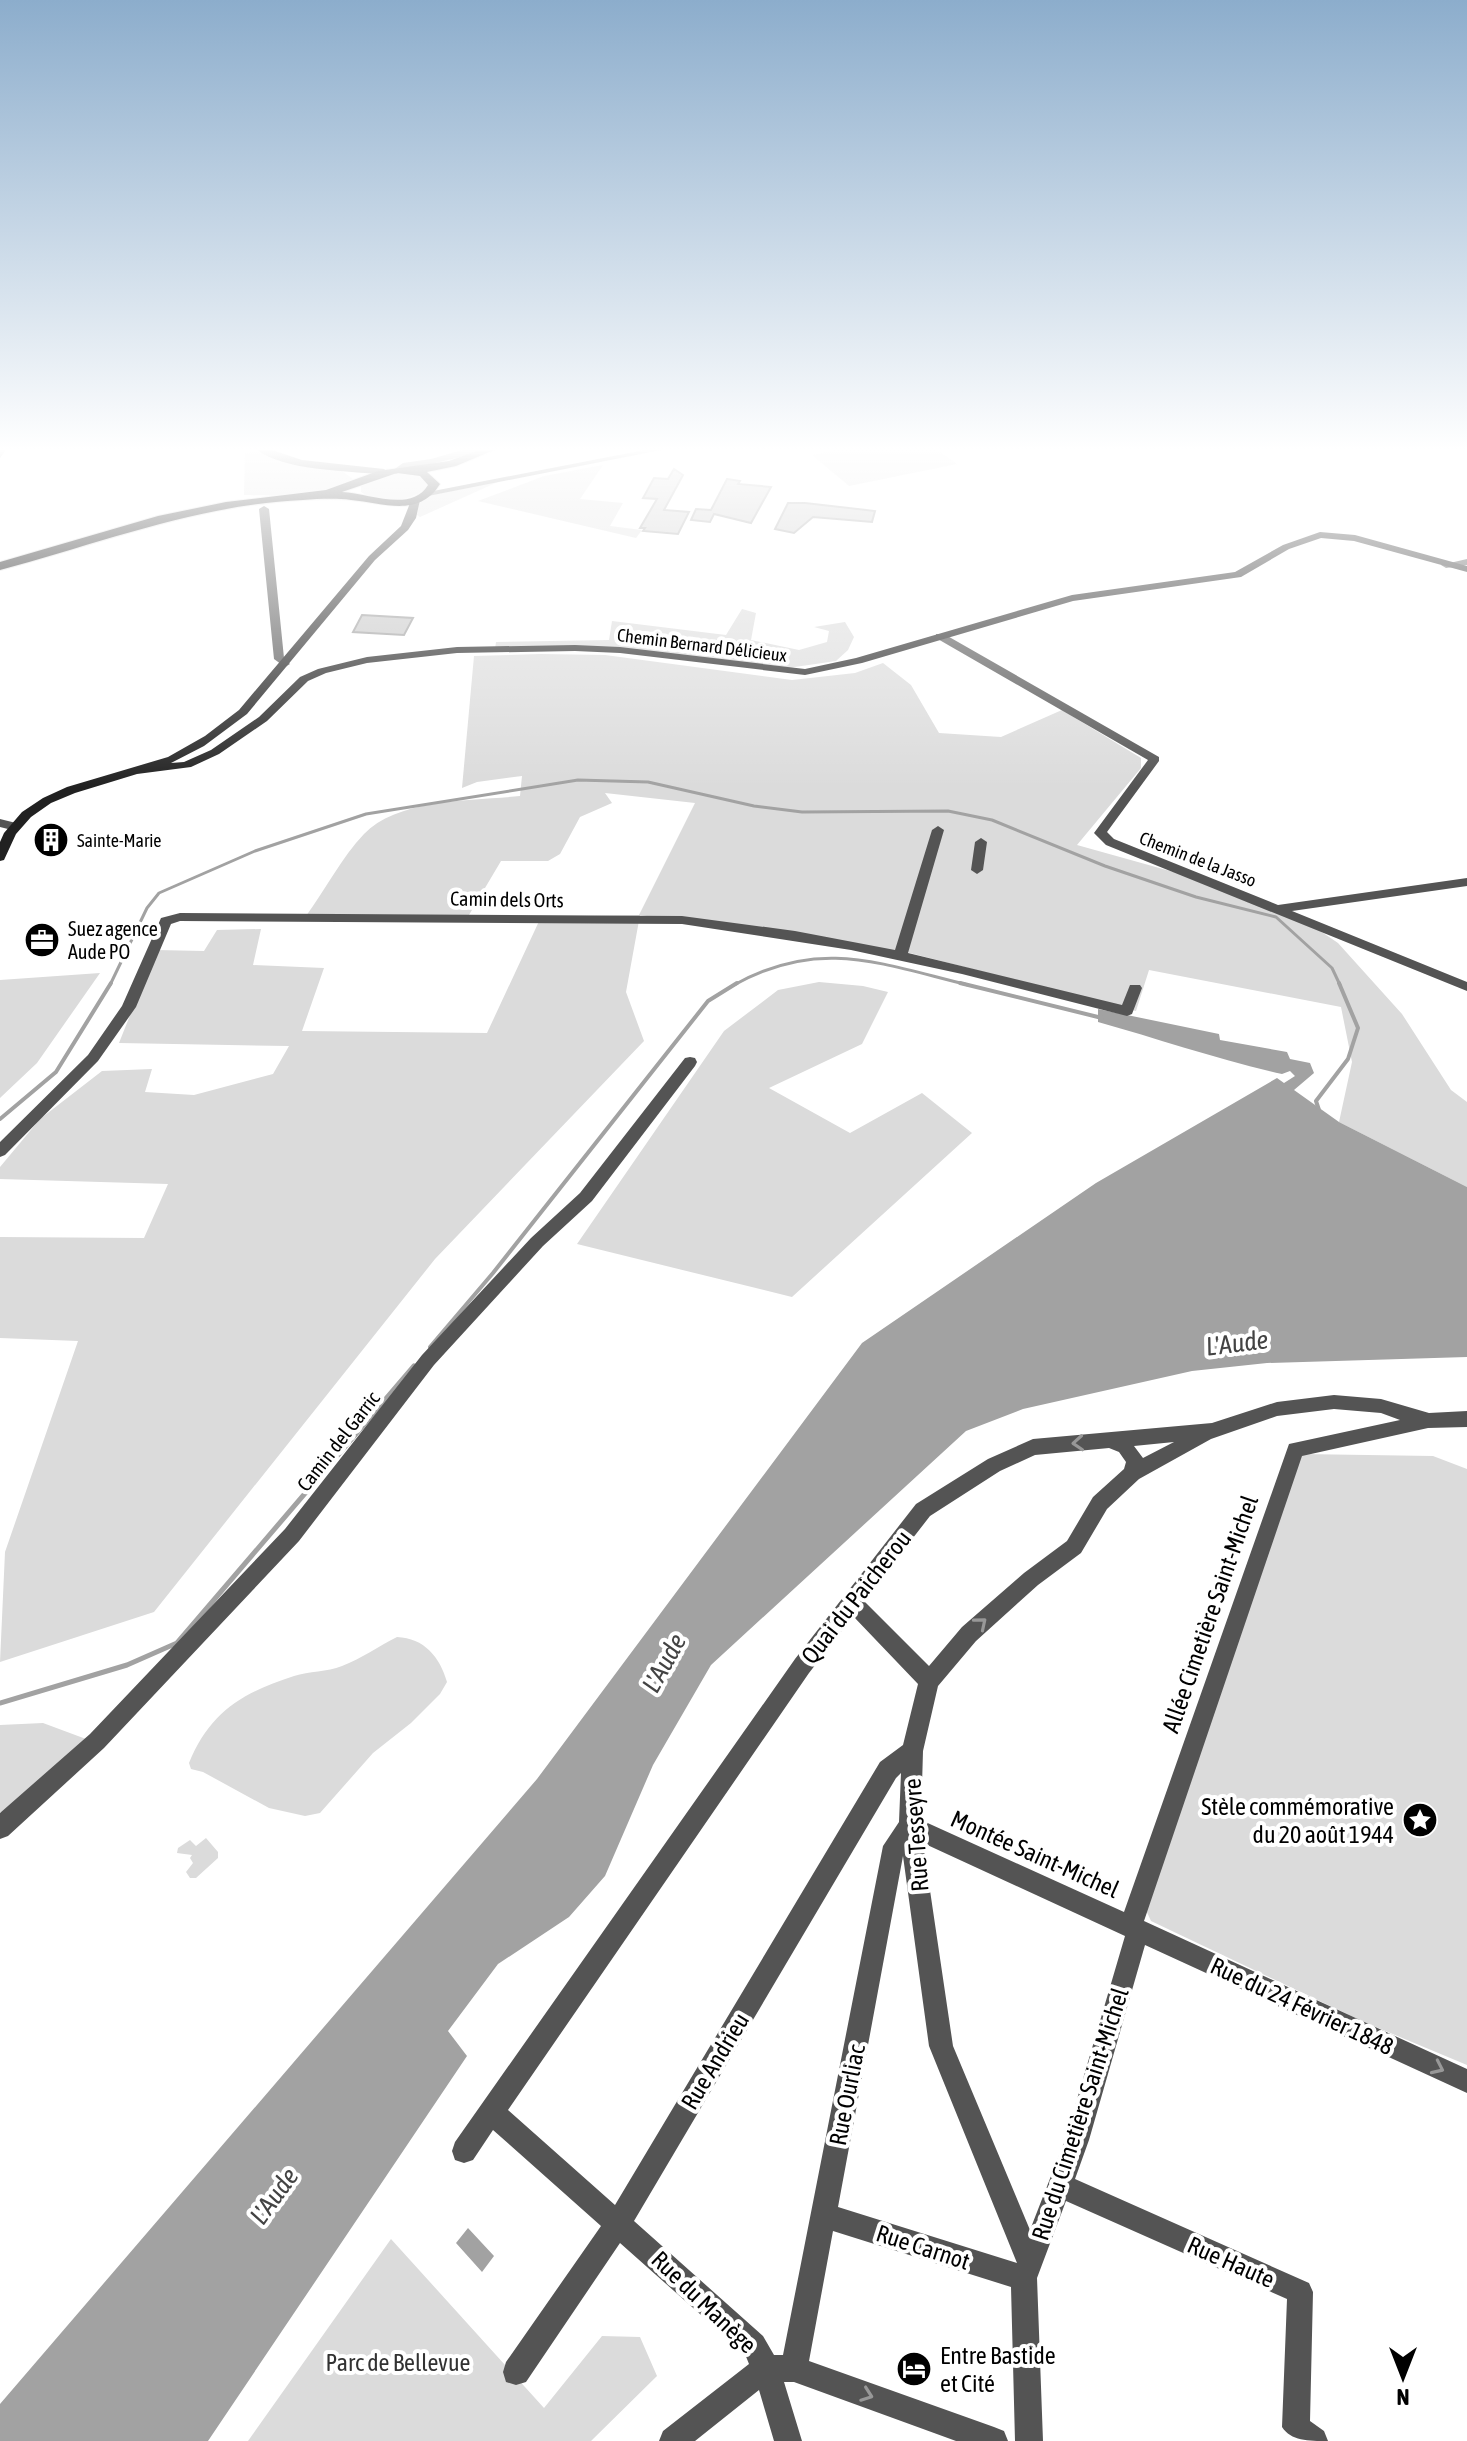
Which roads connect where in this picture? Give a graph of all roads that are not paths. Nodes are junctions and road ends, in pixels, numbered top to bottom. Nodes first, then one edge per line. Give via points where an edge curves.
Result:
1 (269, 561) edge
2 (370, 561) edge
3 (1262, 561) edge
4 (1432, 561) edge
5 (1467, 562) edge
6 (1446, 565) junction
7 (1467, 569) edge
8 (940, 636) junction
9 (285, 664) junction
10 (133, 771) junction
11 (6, 824) edge
12 (938, 830) dead end
13 (981, 842) dead end
14 (0, 857) edge
15 (977, 870) dead end
16 (1467, 882) edge
17 (1279, 909) junction
18 (901, 954) junction
19 (1467, 987) edge
20 (1135, 988) dead end
21 (690, 1062) dead end
22 (0, 1151) edge
23 (1467, 1419) edge
24 (1429, 1421) junction
25 (1212, 1431) junction
26 (1113, 1441) junction
27 (1132, 1473) junction
28 (853, 1603) junction
29 (929, 1681) junction
30 (912, 1751) junction
31 (910, 1826) junction
32 (0, 1828) edge
33 (1135, 1928) junction
34 (1467, 2081) edge
35 (493, 2113) junction
36 (464, 2151) dead end
37 (1062, 2186) junction
38 (823, 2215) junction
39 (619, 2223) junction
40 (1027, 2272) junction
41 (766, 2368) junction
42 (794, 2369) junction
43 (516, 2372) dead end
44 (696, 2432) edge
45 (673, 2441) edge
46 (788, 2441) edge
47 (994, 2441) edge
48 (1029, 2441) edge
49 (1314, 2441) edge

1 - 9 street via 279,659
2 - 9 street
3 - 8 street, Chemin Bernard Délicieux via 1238,575 1072,598
4 - 6 street, Chemin Bernard Délicieux
5 - 6 street
6 - 7 street, Chemin Bernard Délicieux
8 - 10 street, Chemin Bernard Délicieux via 805,672 575,648 457,650 367,660 304,679 263,719 215,752 187,765
8 - 17 street, Chemin de la Jasso via 1155,759 1100,833 1110,842
9 - 10 street via 220,732 173,759
10 - 11 street via 64,793
11 - 14 street
12 - 18 street
13 - 15 street
16 - 17 street
17 - 19 street, Chemin de la Jasso
18 - 20 street, Camin dels Orts via 1127,1011
18 - 22 street, Camin dels Orts via 682,920 180,917 166,921 129,1007 93,1058
21 - 32 street, Camin del Garric via 586,1197 428,1360 292,1535 97,1741
23 - 24 street, Quai du Paicherou
24 - 25 street, Quai du Paicherou via 1381,1406 1334,1402 1277,1409
24 - 33 street, Allée Cimetière Saint-Michel via 1295,1450
25 - 26 street, Quai du Paicherou
25 - 27 street, Rue Tesseyre
26 - 27 street via 1135,1461
26 -> 28 street, Quai du Paicherou via 1033,1447 952,1490 923,1510
29 -> 27 street, Rue Tesseyre via 969,1634 1074,1547 1100,1503
28 - 29 street
28 - 35 street, Quai du Paicherou via 802,1666
29 - 30 street, Rue Tesseyre
30 - 31 street, Rue Tesseyre
30 - 39 street, Rue Andrieu via 888,1770
31 - 33 street, Montée Saint-Michel
31 - 38 street, Rue Ourliac via 894,1846
31 - 40 street, Rue Tesseyre via 941,2046
33 -> 34 street, Rue du 24 Février 1848
33 - 37 street, Rue du Cimetière Saint-Michel
35 - 36 street, Quai du Paicherou
35 - 39 street, Rue du Manège
37 - 40 street, Rue du Cimetière Saint-Michel
37 - 49 street, Rue Haute via 1300,2292 1296,2427
38 - 40 street, Rue Carnot
38 - 42 street, Rue Ourliac
39 - 41 street, Rue du Manège via 754,2345
39 - 43 street, Rue Andrieu
40 - 48 street, Rue du Cimetière Saint-Michel
41 - 42 street, Rue du Manège
41 - 44 street
41 - 46 street
42 -> 47 street, Rue du Manège
44 - 45 street

